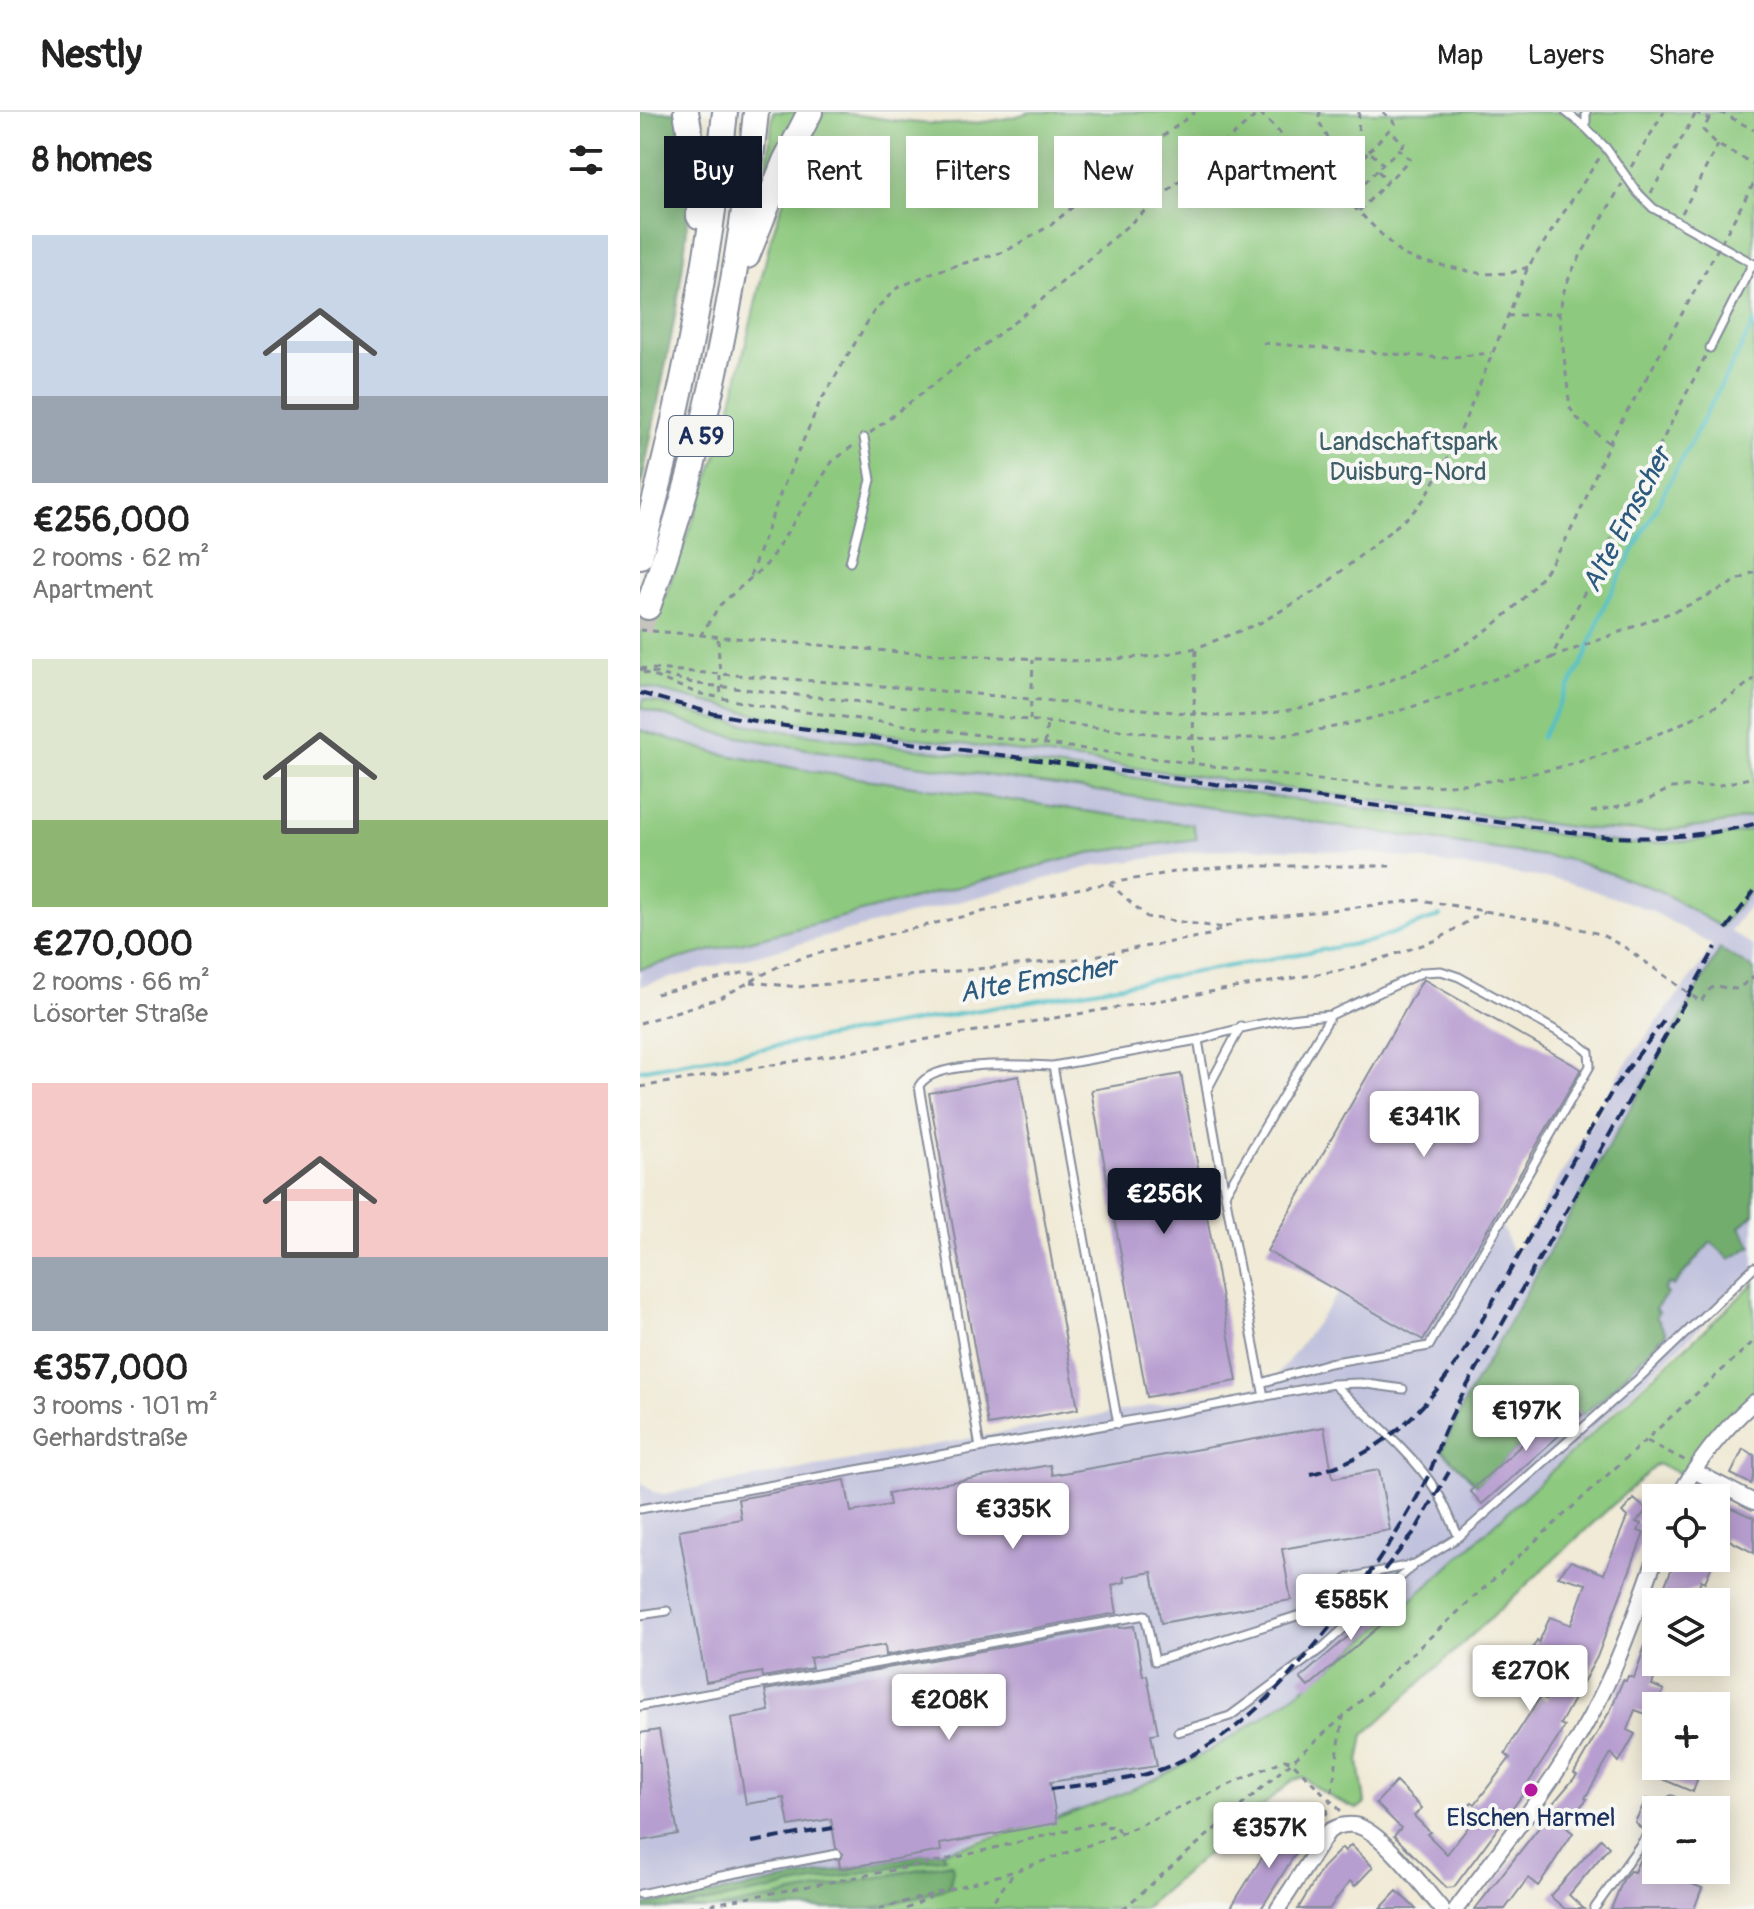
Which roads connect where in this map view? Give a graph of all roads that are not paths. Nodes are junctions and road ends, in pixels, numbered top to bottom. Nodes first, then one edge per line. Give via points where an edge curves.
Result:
1 (686, 112) edge
2 (725, 112) edge
3 (756, 112) edge
4 (810, 112) edge
5 (1566, 112) edge
6 (1586, 112) edge
7 (1586, 128) junction
8 (1753, 263) edge
9 (699, 303) junction
10 (727, 311) junction
11 (1710, 348) road end
12 (864, 438) road end
13 (640, 556) edge
14 (850, 562) dead end
15 (644, 618) edge
16 (1331, 1015) junction
17 (1241, 1026) junction
18 (1198, 1040) junction
19 (1053, 1066) junction
20 (1207, 1090) junction
21 (1225, 1194) junction
22 (1754, 1267) edge
23 (1261, 1383) junction
24 (1333, 1384) junction
25 (1403, 1389) dead end
26 (1264, 1397) junction
27 (1754, 1402) edge
28 (1118, 1424) junction
29 (980, 1448) junction
30 (1691, 1467) junction
31 (1684, 1484) edge
32 (1754, 1502) edge
33 (640, 1509) edge
34 (1459, 1537) junction
35 (1415, 1564) junction
36 (1651, 1572) edge
37 (667, 1611) dead end
38 (640, 1615) edge
39 (640, 1706) edge
40 (1178, 1732) dead end
41 (1642, 1844) edge
42 (837, 1854) dead end
43 (640, 1894) edge
44 (1278, 1909) edge
45 (1442, 1909) edge
46 (1456, 1909) edge
47 (1594, 1909) edge

1 - 9 highway via 700,189
2 - 9 highway, A 59
3 - 10 highway, A 59
4 - 10 highway via 785,161
5 - 7 lane
6 - 7 lane
7 - 8 lane via 1647,201
8 - 11 lane
9 - 13 highway, A 59
10 - 15 highway, A 59 via 701,435
12 - 14 lane via 871,480
16 - 17 lane
16 - 21 lane
16 - 23 lane via 1423,972 1441,971 1575,1041 1589,1052 1590,1066 1429,1346 1329,1363
17 - 18 lane
17 - 20 lane
18 - 19 lane
18 - 20 lane
19 - 28 lane
19 - 29 lane via 969,1066 923,1078 919,1086
20 - 21 lane
21 - 23 lane
22 - 34 lane via 1638,1379
23 - 26 lane
24 - 25 lane
24 - 26 lane
24 - 34 lane via 1429,1481
26 - 28 lane
27 - 30 street
28 - 29 lane
29 - 33 lane
30 - 31 street
30 - 32 street
34 - 35 lane
35 - 39 lane via 1348,1578 1300,1615 1155,1661 1145,1615
35 - 40 lane via 1322,1648 1230,1716
36 - 46 street via 1591,1716
37 - 38 lane
41 - 47 lane
42 - 43 lane
44 - 45 street via 1342,1818 1364,1828

